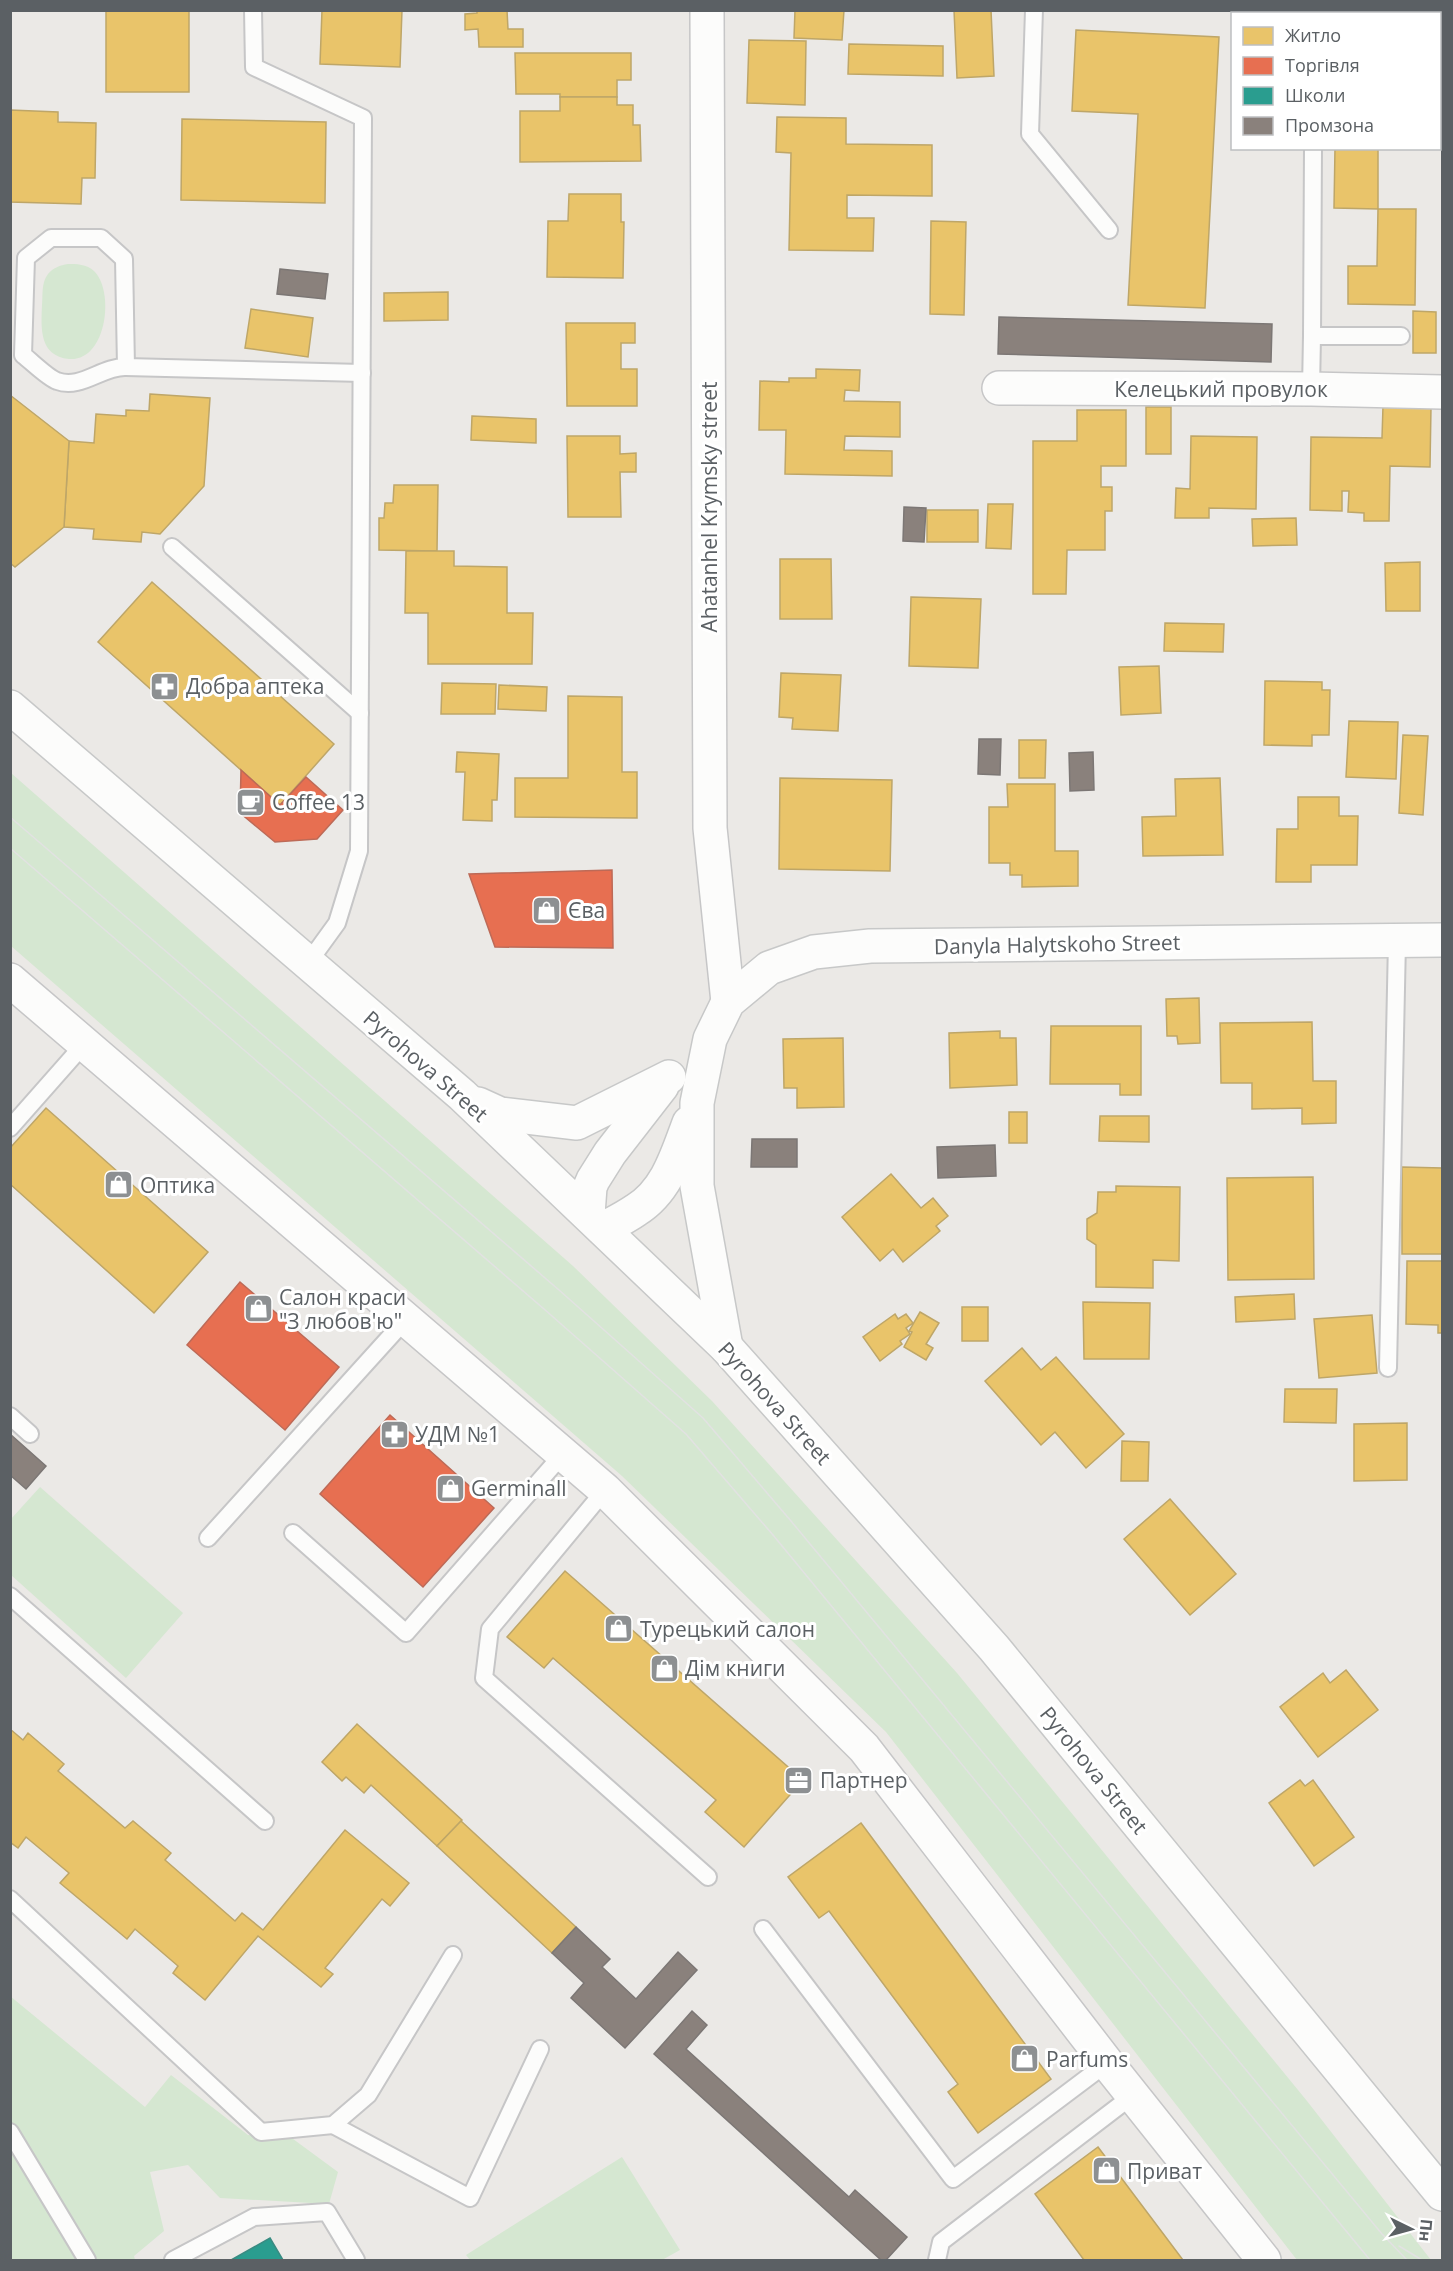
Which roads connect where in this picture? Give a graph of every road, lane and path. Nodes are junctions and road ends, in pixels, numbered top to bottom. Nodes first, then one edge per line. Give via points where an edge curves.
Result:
1 (253, 10) edge
2 (707, 10) edge
3 (1034, 10) edge
4 (1313, 150) edge
5 (1108, 230) dead end
6 (1312, 336) junction
7 (1401, 336) dead end
8 (126, 367) junction
9 (362, 373) junction
10 (999, 388) dead end
11 (1311, 389) junction
12 (1443, 392) edge
13 (172, 547) dead end
14 (10, 707) edge
15 (360, 713) junction
16 (1443, 940) edge
17 (1397, 941) junction
18 (308, 963) junction
19 (10, 980) edge
20 (728, 1002) junction
21 (711, 1039) junction
22 (85, 1043) junction
23 (669, 1077) junction
24 (462, 1095) junction
25 (697, 1104) junction
26 (10, 1128) edge
27 (596, 1221) junction
28 (406, 1318) junction
29 (726, 1347) junction
30 (1388, 1368) dead end
31 (10, 1416) edge
32 (30, 1434) dead end
33 (563, 1454) junction
34 (605, 1490) junction
35 (293, 1533) dead end
36 (208, 1538) dead end
37 (10, 1596) edge
38 (265, 1821) dead end
39 (708, 1877) dead end
40 (10, 1899) edge
41 (763, 1929) dead end
42 (453, 1955) dead end
43 (540, 2049) dead end
44 (1107, 2063) junction
45 (1132, 2096) junction
46 (333, 2125) junction
47 (10, 2132) edge
48 (1443, 2194) edge
49 (87, 2260) edge
50 (173, 2260) edge
51 (356, 2260) edge
52 (937, 2260) edge
53 (1264, 2260) edge

1 - 9 lane via 254,67 363,118
2 - 20 main road, Ahatanhel Krymsky street via 710,828
3 - 5 lane via 1030,134
4 - 6 lane
6 - 7 lane
6 - 11 lane
8 - 8 lane via 115,366 77,382 57,381 23,355 26,258 51,238 101,238 124,260
8 - 9 lane
9 - 15 lane
10 - 11 main road, Келецький провулок
11 - 12 main road, Келецький провулок
13 - 15 lane
14 - 18 main road, Pyrohova Street
15 - 18 lane via 359,851 337,923
16 - 17 main road, Danyla Halytskoho Street
17 - 20 main road, Danyla Halytskoho Street via 848,948 814,952 769,968
17 - 30 lane
18 - 24 main road, Pyrohova Street
19 - 22 main road
20 - 21 main road, Danyla Halytskoho Street
21 - 23 main road, Danyla Halytskoho Street
21 - 25 main road, Danyla Halytskoho Street
22 - 26 lane
22 - 28 main road
23 - 24 main road via 577,1123 500,1114
23 - 27 main road, Danyla Halytskoho Street via 593,1180 590,1187
24 - 27 main road, Pyrohova Street
25 - 27 main road via 671,1170 656,1193 638,1209
25 - 29 main road, Danyla Halytskoho Street via 697,1186
27 - 29 main road, Pyrohova Street
28 - 33 main road
28 - 36 lane
29 - 48 main road, Pyrohova Street via 994,1648
31 - 32 lane
33 - 34 main road
33 - 35 lane via 406,1633
34 - 39 lane via 490,1629 484,1678
34 - 44 main road via 864,1748
37 - 38 lane
40 - 46 lane via 261,2132
41 - 44 lane via 953,2179
42 - 46 lane via 368,2095
43 - 46 lane via 470,2198
44 - 45 main road
45 - 52 lane via 941,2242
45 - 53 main road
47 - 49 lane
50 - 51 lane via 254,2217 327,2212

